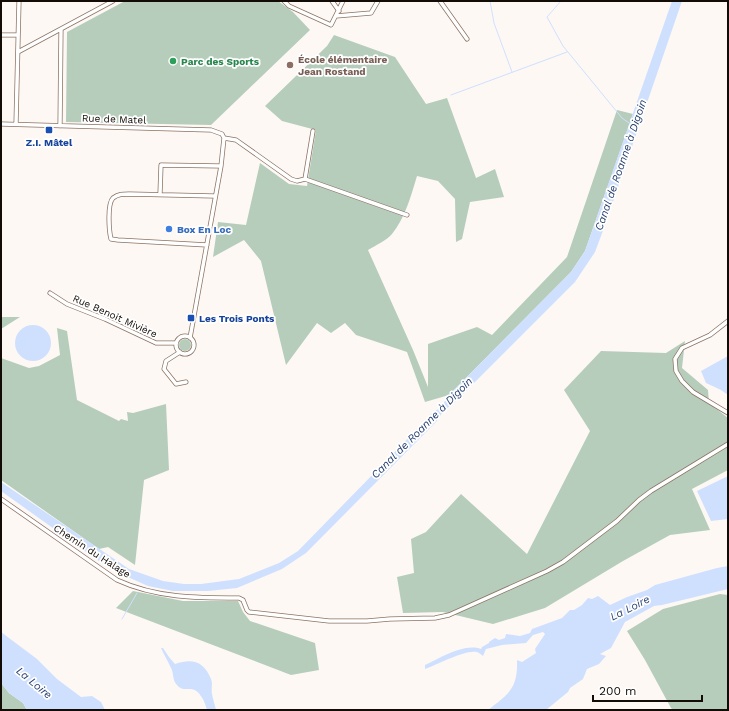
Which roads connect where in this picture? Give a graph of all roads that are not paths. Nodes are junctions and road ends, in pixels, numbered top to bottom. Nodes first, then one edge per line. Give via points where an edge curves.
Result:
1 (19, 1) edge
2 (113, 1) edge
3 (284, 1) edge
4 (292, 1) edge
5 (332, 1) edge
6 (343, 1) edge
7 (378, 1) edge
8 (440, 1) edge
9 (289, 6) junction
10 (339, 11) junction
11 (336, 16) junction
12 (61, 29) junction
13 (1, 35) edge
14 (18, 35) junction
15 (467, 39) dead end
16 (18, 52) junction
17 (1, 124) edge
18 (16, 124) junction
19 (60, 126) junction
20 (313, 131) dead end
21 (224, 138) junction
22 (221, 166) junction
23 (305, 180) junction
24 (160, 194) junction
25 (214, 196) junction
26 (407, 215) dead end
27 (207, 245) junction
28 (50, 293) dead end
29 (728, 321) edge
30 (190, 338) junction
31 (176, 343) junction
32 (180, 352) junction
33 (186, 382) dead end
34 (728, 413) edge
35 (728, 444) edge
36 (1, 499) edge

1 - 14 street
2 - 12 street
3 - 9 street
4 - 9 street
5 - 10 street
6 - 10 street
7 - 11 street via 371,13
8 - 15 street
9 - 11 street via 331,26
10 - 11 street
12 - 16 street
12 - 19 street
13 - 14 street
14 - 16 street
16 - 18 street
17 - 18 street, Rue de Matel
18 - 19 street, Rue de Matel
19 - 21 street, Rue de Matel via 211,130 222,134
20 - 23 street
21 - 22 street
21 - 23 street, Rue de Matel via 236,140 291,180
22 - 24 street via 161,165
22 - 25 street
23 - 26 street, Rue de Matel
24 - 25 street
24 - 27 street via 118,194 112,199 109,232 111,239
25 - 27 street
27 - 30 street
28 - 31 street, Rue Benoit Mivière via 67,304 156,342
29 - 34 street via 710,335 682,348 675,359 676,371 682,382 693,392
30 - 31 street via 180,337
30 - 32 street via 193,343 191,351 185,354
31 - 32 street
32 - 33 street via 166,361 164,369 176,384
35 - 36 street, Chemin du Halage via 651,491 563,562 435,618 329,621 249,612 243,600 239,598 170,595 131,586 117,580

